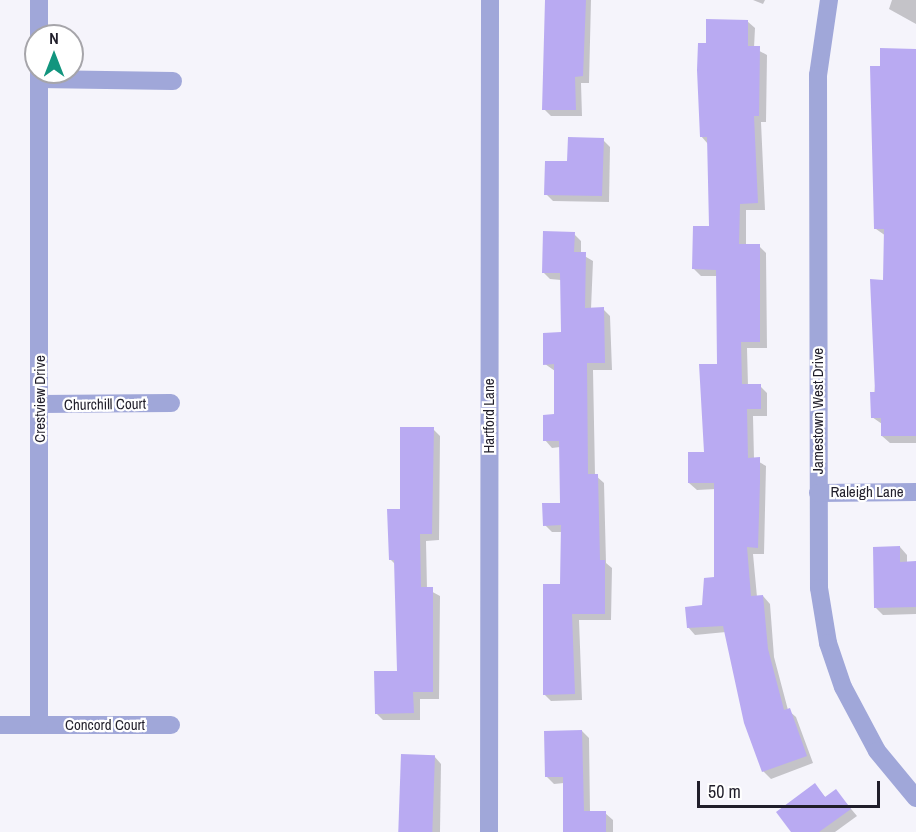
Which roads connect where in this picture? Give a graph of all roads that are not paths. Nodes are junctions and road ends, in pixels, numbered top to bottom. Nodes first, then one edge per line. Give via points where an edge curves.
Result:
1 (39, 0) edge
2 (490, 0) edge
3 (829, 0) edge
4 (39, 24) edge
5 (84, 77) edge
6 (173, 81) dead end
7 (39, 84) edge
8 (171, 403) dead end
9 (40, 404) junction
10 (818, 492) junction
11 (916, 492) edge
12 (0, 725) edge
13 (39, 725) junction
14 (171, 725) dead end
15 (916, 798) edge
16 (489, 832) edge

1 - 4 street
2 - 16 street, Hartford Lane
3 - 10 street, Jamestown West Drive via 818,75
5 - 6 street
7 - 9 street, Crestview Drive
8 - 9 street, Churchill Court
9 - 13 street, Crestview Drive
10 - 11 street, Raleigh Lane
10 - 15 street, Jamestown West Drive via 819,588 832,658 877,751
12 - 13 street, Concord Court
13 - 14 street, Concord Court

